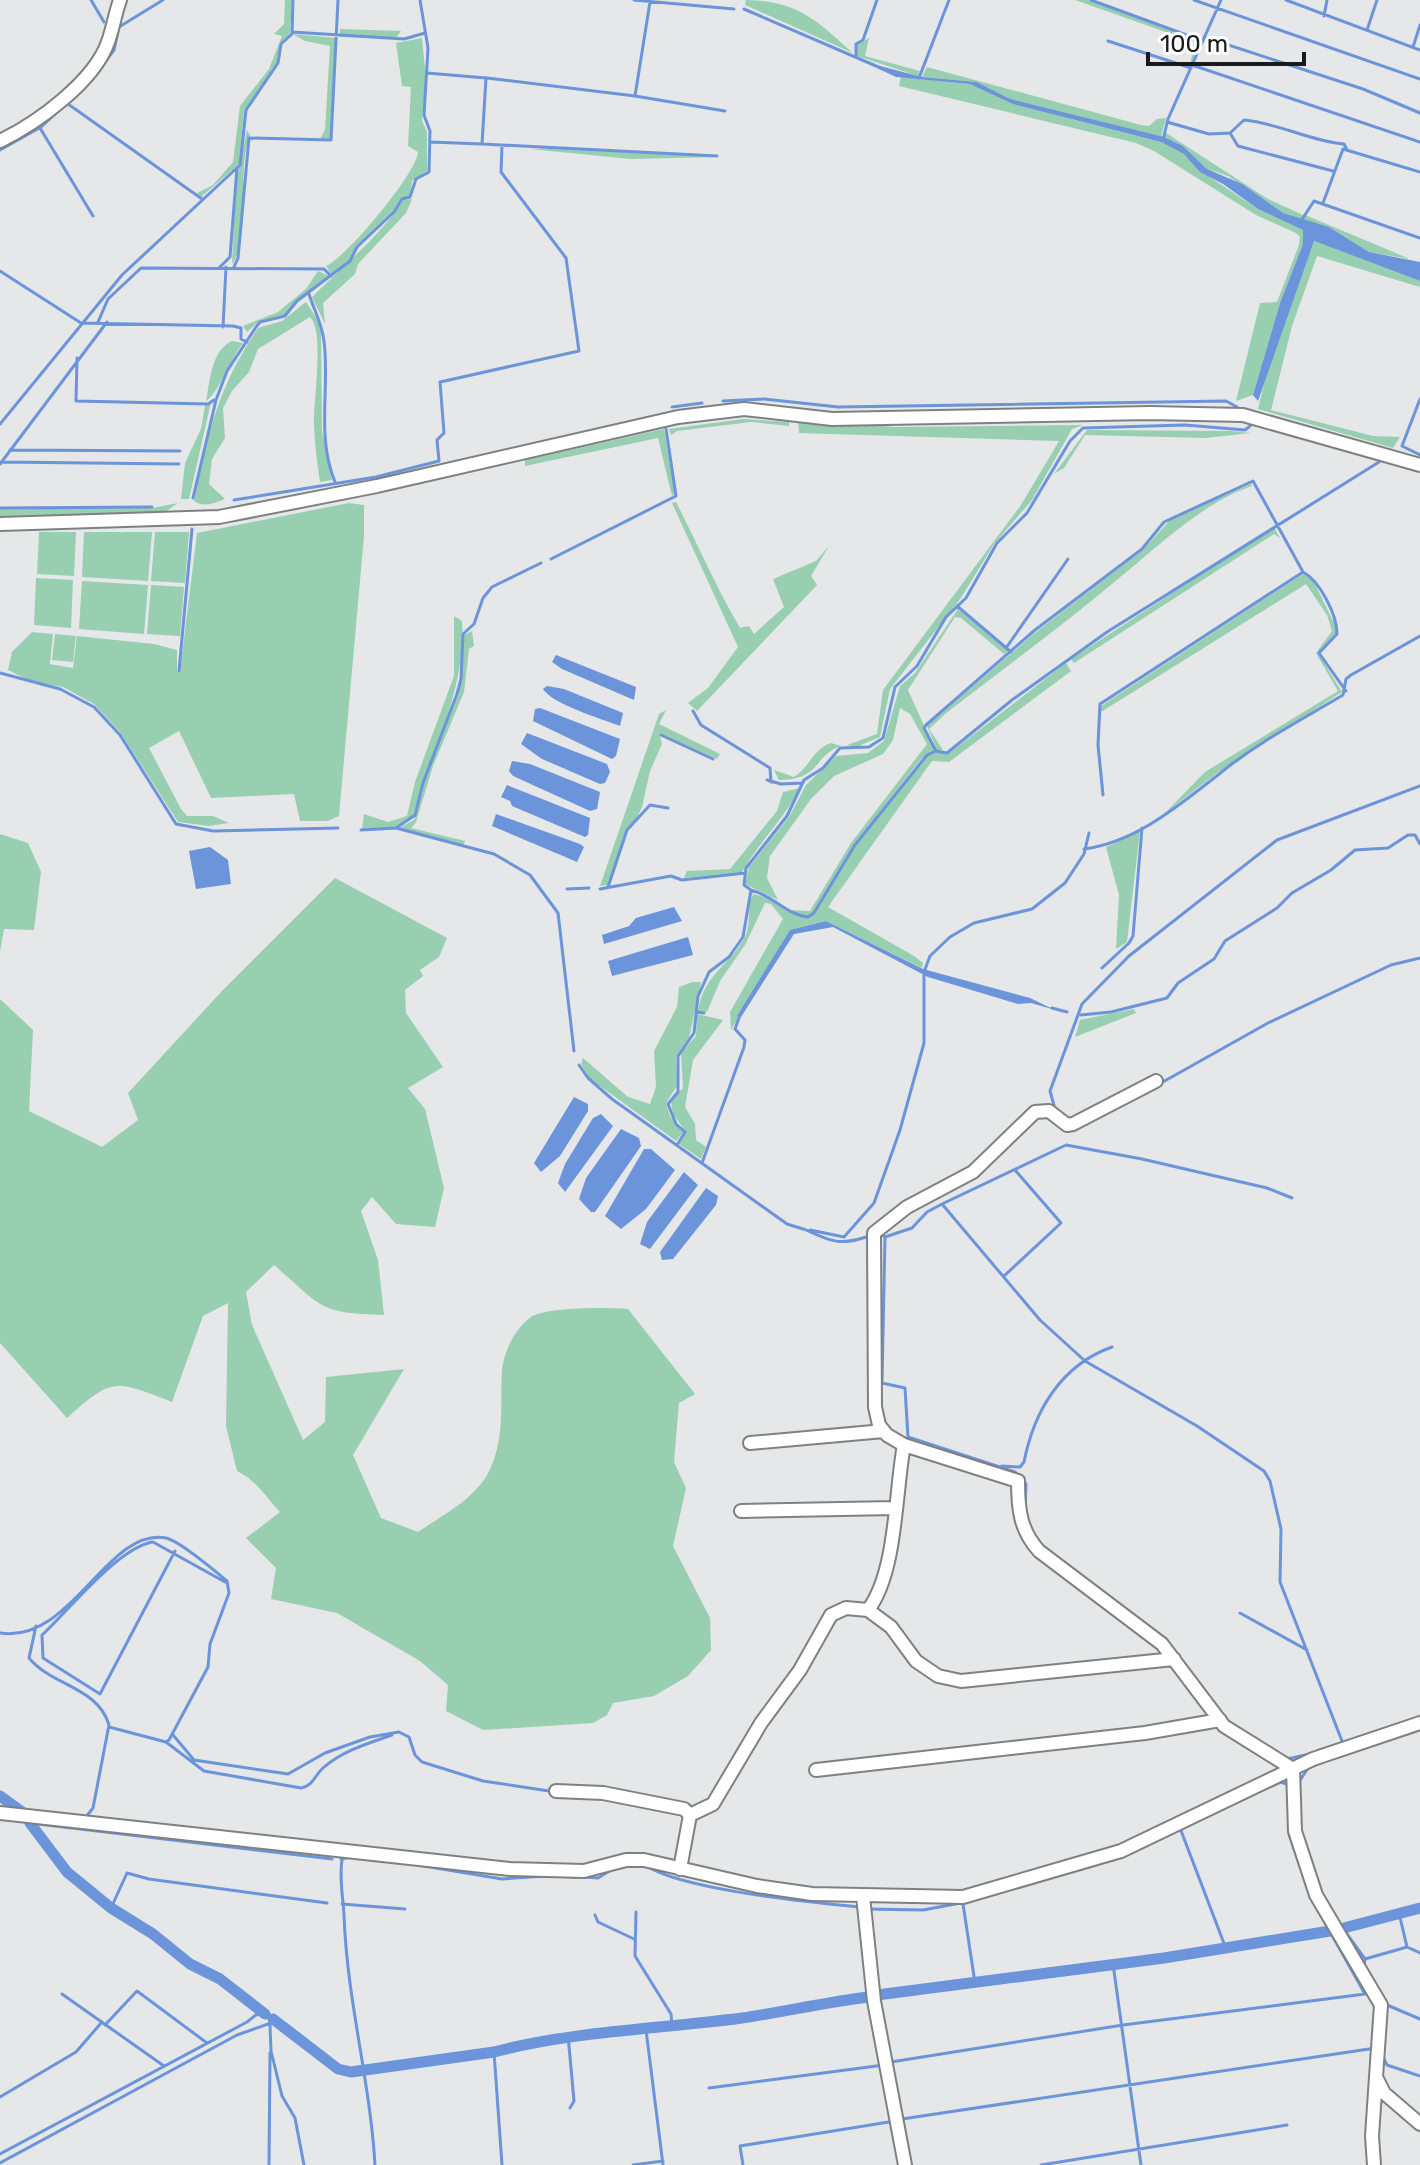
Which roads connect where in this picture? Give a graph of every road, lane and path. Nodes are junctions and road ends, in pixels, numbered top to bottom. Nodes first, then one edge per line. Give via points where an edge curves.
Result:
1 (120, 0) edge
2 (0, 141) edge
3 (1420, 465) edge
4 (0, 524) edge
5 (1156, 1081) dead end
6 (884, 1431) junction
7 (750, 1443) dead end
8 (904, 1445) junction
9 (894, 1508) junction
10 (741, 1511) dead end
11 (868, 1610) junction
12 (1174, 1659) junction
13 (1220, 1720) junction
14 (1420, 1723) edge
15 (1293, 1769) junction
16 (816, 1770) dead end
17 (556, 1791) dead end
18 (0, 1813) edge
19 (690, 1815) junction
20 (680, 1869) junction
21 (863, 1896) junction
22 (1376, 2077) junction
23 (1420, 2124) edge
24 (905, 2165) edge
25 (1374, 2165) edge

1 - 2 street via 108,42 79,84 45,114
3 - 4 street via 1243,415 832,419 744,409 678,417 231,516
5 - 6 street via 1073,1124 1049,1111 1035,1112 973,1172 907,1207 874,1233 872,1370 875,1407
6 - 7 street
6 - 8 street
8 - 9 street
8 - 12 street via 1018,1481 1026,1537 1153,1636
9 - 10 street
9 - 11 street via 884,1576
11 - 12 street via 891,1627 916,1661 938,1676 961,1681
11 - 19 street via 846,1608 831,1615 713,1804
12 - 13 street
13 - 15 street
13 - 16 street
14 - 15 street
15 - 21 street via 1082,1865 963,1897
15 - 22 street via 1295,1831 1316,1895 1381,2005
17 - 19 street via 675,1805
18 - 20 street via 510,1869 584,1871 644,1860
19 - 20 street
20 - 21 street via 757,1886
21 - 24 street via 874,2001
22 - 23 street via 1384,2093
22 - 25 street

